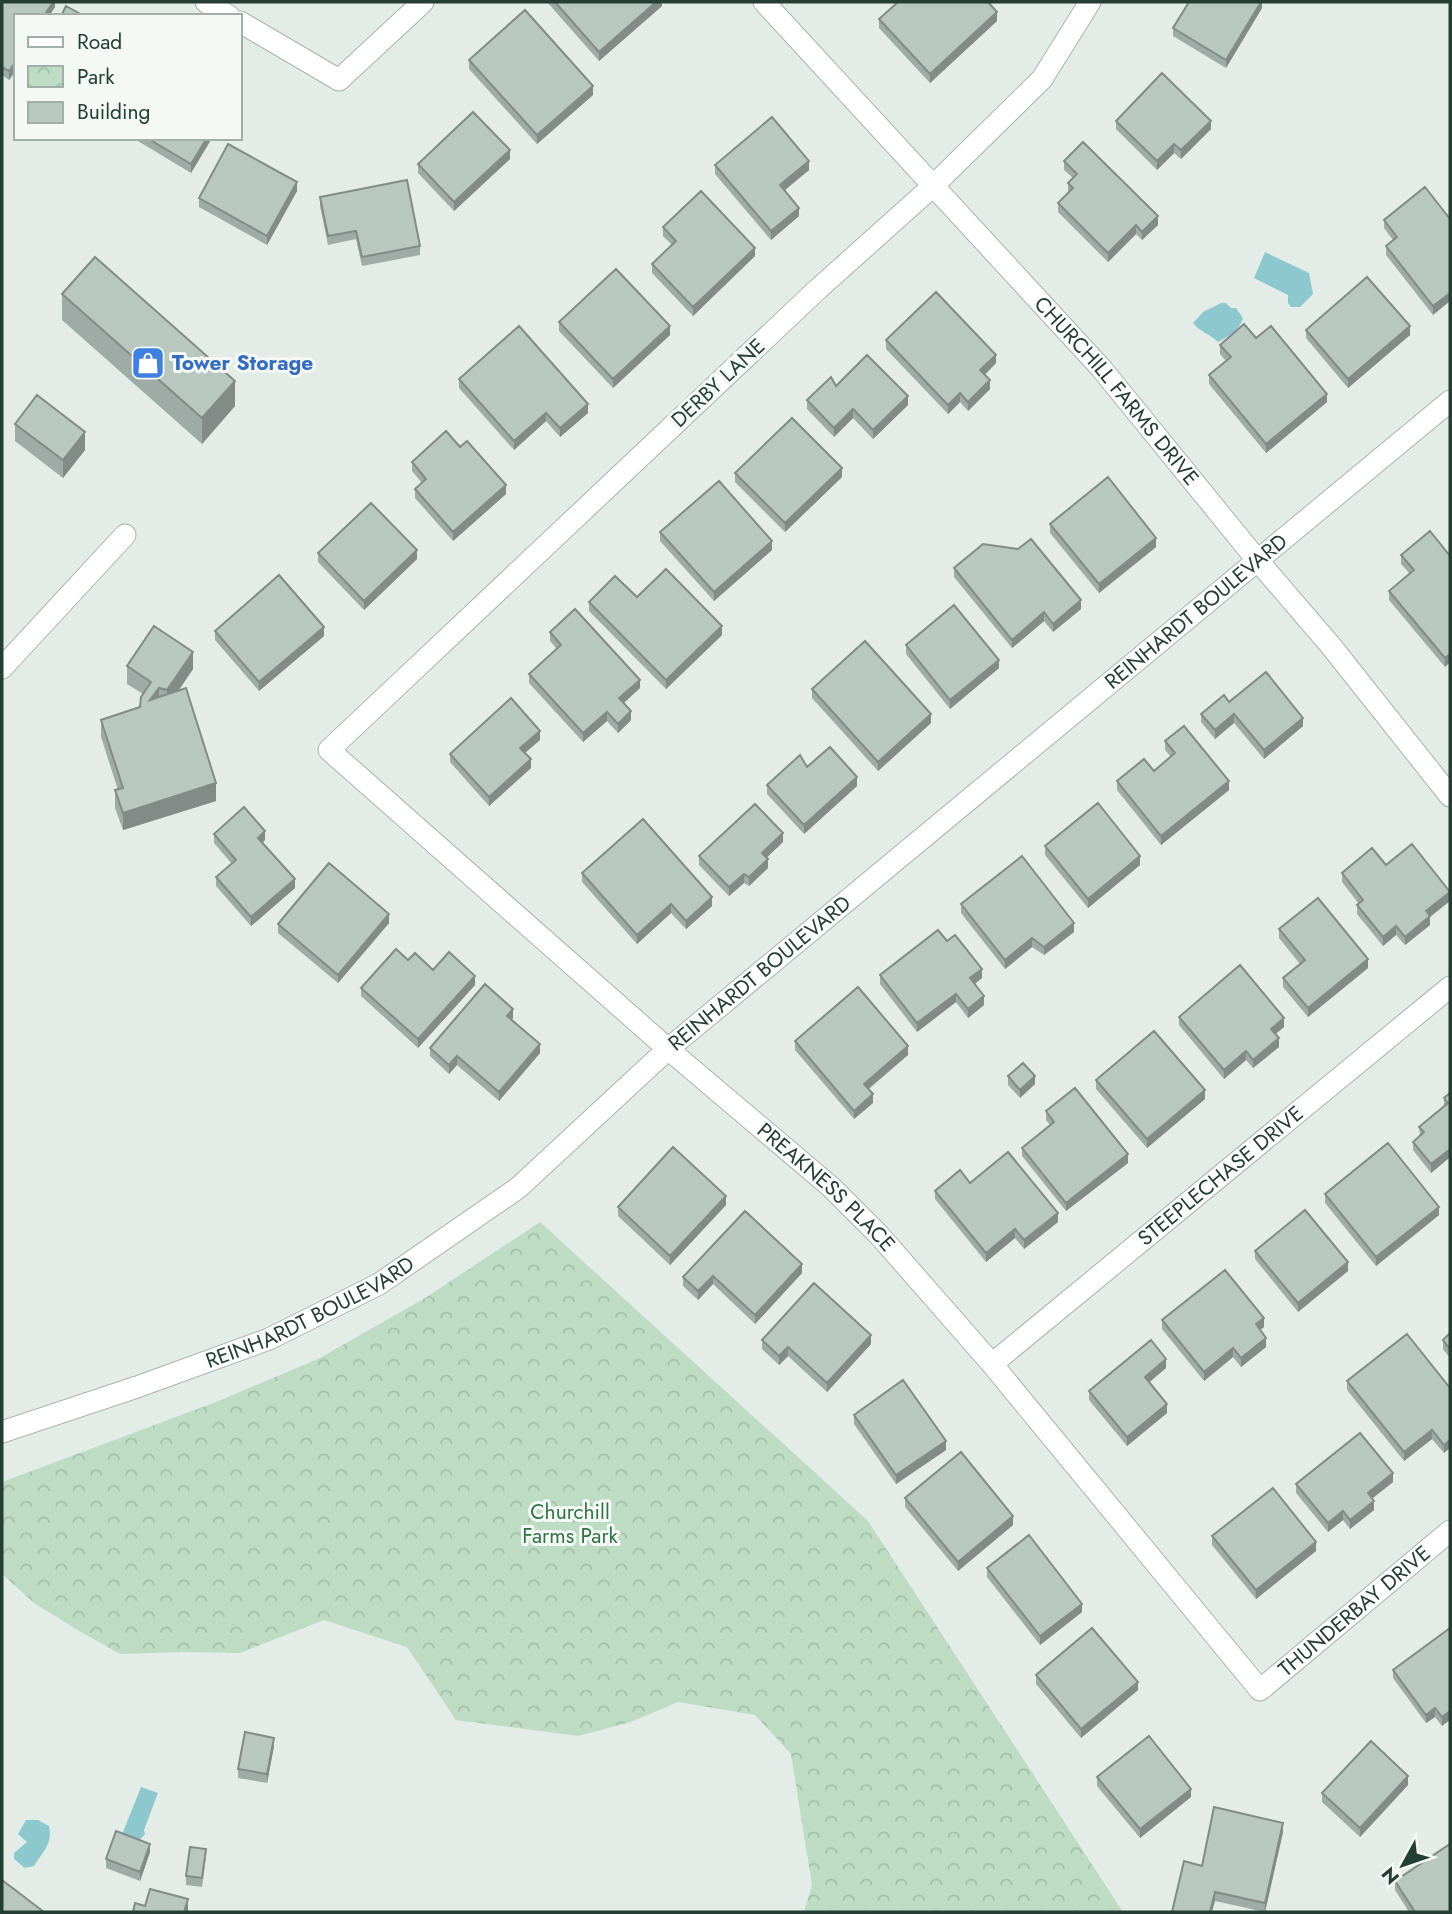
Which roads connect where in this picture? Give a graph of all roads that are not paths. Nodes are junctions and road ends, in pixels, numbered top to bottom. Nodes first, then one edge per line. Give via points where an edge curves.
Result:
1 (205, 2) edge
2 (423, 2) edge
3 (764, 2) edge
4 (1090, 2) edge
5 (226, 14) edge
6 (242, 23) edge
7 (933, 186) junction
8 (1450, 401) edge
9 (125, 535) dead end
10 (1258, 561) junction
11 (2, 668) edge
12 (329, 750) joint
13 (1450, 796) edge
14 (1450, 987) edge
15 (668, 1049) junction
16 (992, 1364) junction
17 (2, 1433) edge
18 (1450, 1531) edge
19 (1260, 1690) joint

1 - 5 street
2 - 6 street via 339,80
3 - 7 street, CHURCHILL FARMS DRIVE
4 - 7 street, DERBY LANE via 1042,79
7 - 10 street, CHURCHILL FARMS DRIVE via 1101,369
7 - 12 street, DERBY LANE
8 - 10 street, REINHARDT BOULEVARD
9 - 11 street
10 - 13 street, CHURCHILL FARMS DRIVE
10 - 15 street, REINHARDT BOULEVARD
12 - 15 street, PREAKNESS PLACE
14 - 16 street, STEEPLECHASE DRIVE
15 - 16 street, PREAKNESS PLACE via 831,1186
15 - 17 street, REINHARDT BOULEVARD via 518,1188 379,1284 269,1339
16 - 19 street, PREAKNESS PLACE
18 - 19 street, THUNDERBAY DRIVE

